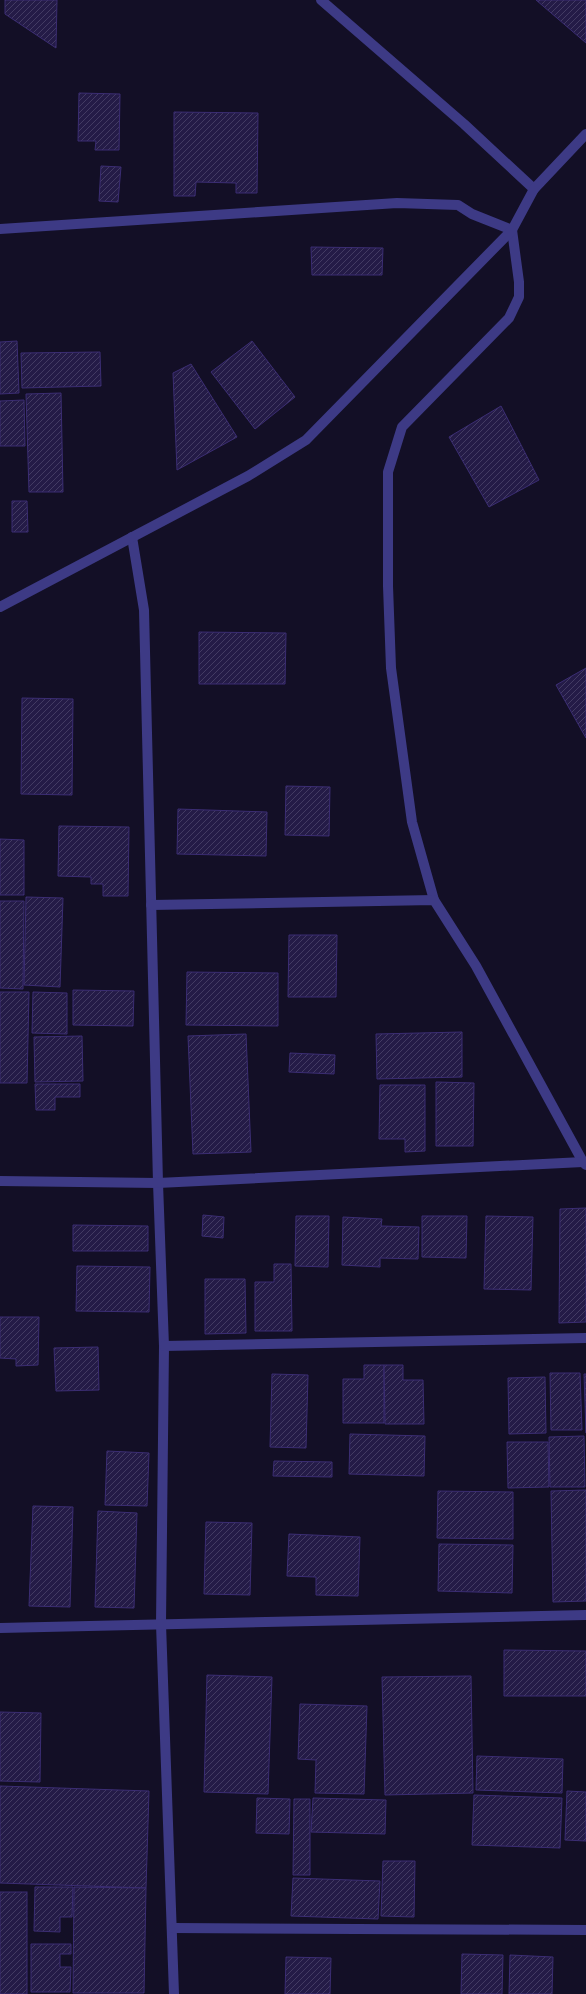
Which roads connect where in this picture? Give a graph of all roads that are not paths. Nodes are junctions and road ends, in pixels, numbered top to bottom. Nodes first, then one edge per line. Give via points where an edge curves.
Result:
1 (322, 0) edge
2 (586, 134) edge
3 (534, 189) junction
4 (0, 228) edge
5 (512, 230) junction
6 (132, 537) junction
7 (0, 608) edge
8 (434, 900) junction
9 (151, 905) junction
10 (584, 1163) edge
11 (0, 1181) edge
12 (158, 1183) junction
13 (586, 1338) edge
14 (164, 1346) junction
15 (586, 1615) edge
16 (161, 1624) junction
17 (0, 1628) edge
18 (173, 1928) junction
19 (586, 1930) edge
20 (174, 1994) edge

1 - 3 street
2 - 3 street
3 - 5 street
4 - 5 street via 397,203 458,205 472,214
5 - 6 street via 306,440 248,476
5 - 8 street via 519,297 509,318 402,427 388,472 391,668 412,822
6 - 7 street
6 - 9 street via 144,610
8 - 9 street
8 - 10 street via 476,966
9 - 12 street
10 - 12 street
11 - 12 street
12 - 14 street
13 - 14 street
14 - 16 street
15 - 16 street
16 - 17 street
16 - 18 street
18 - 19 street
18 - 20 street

